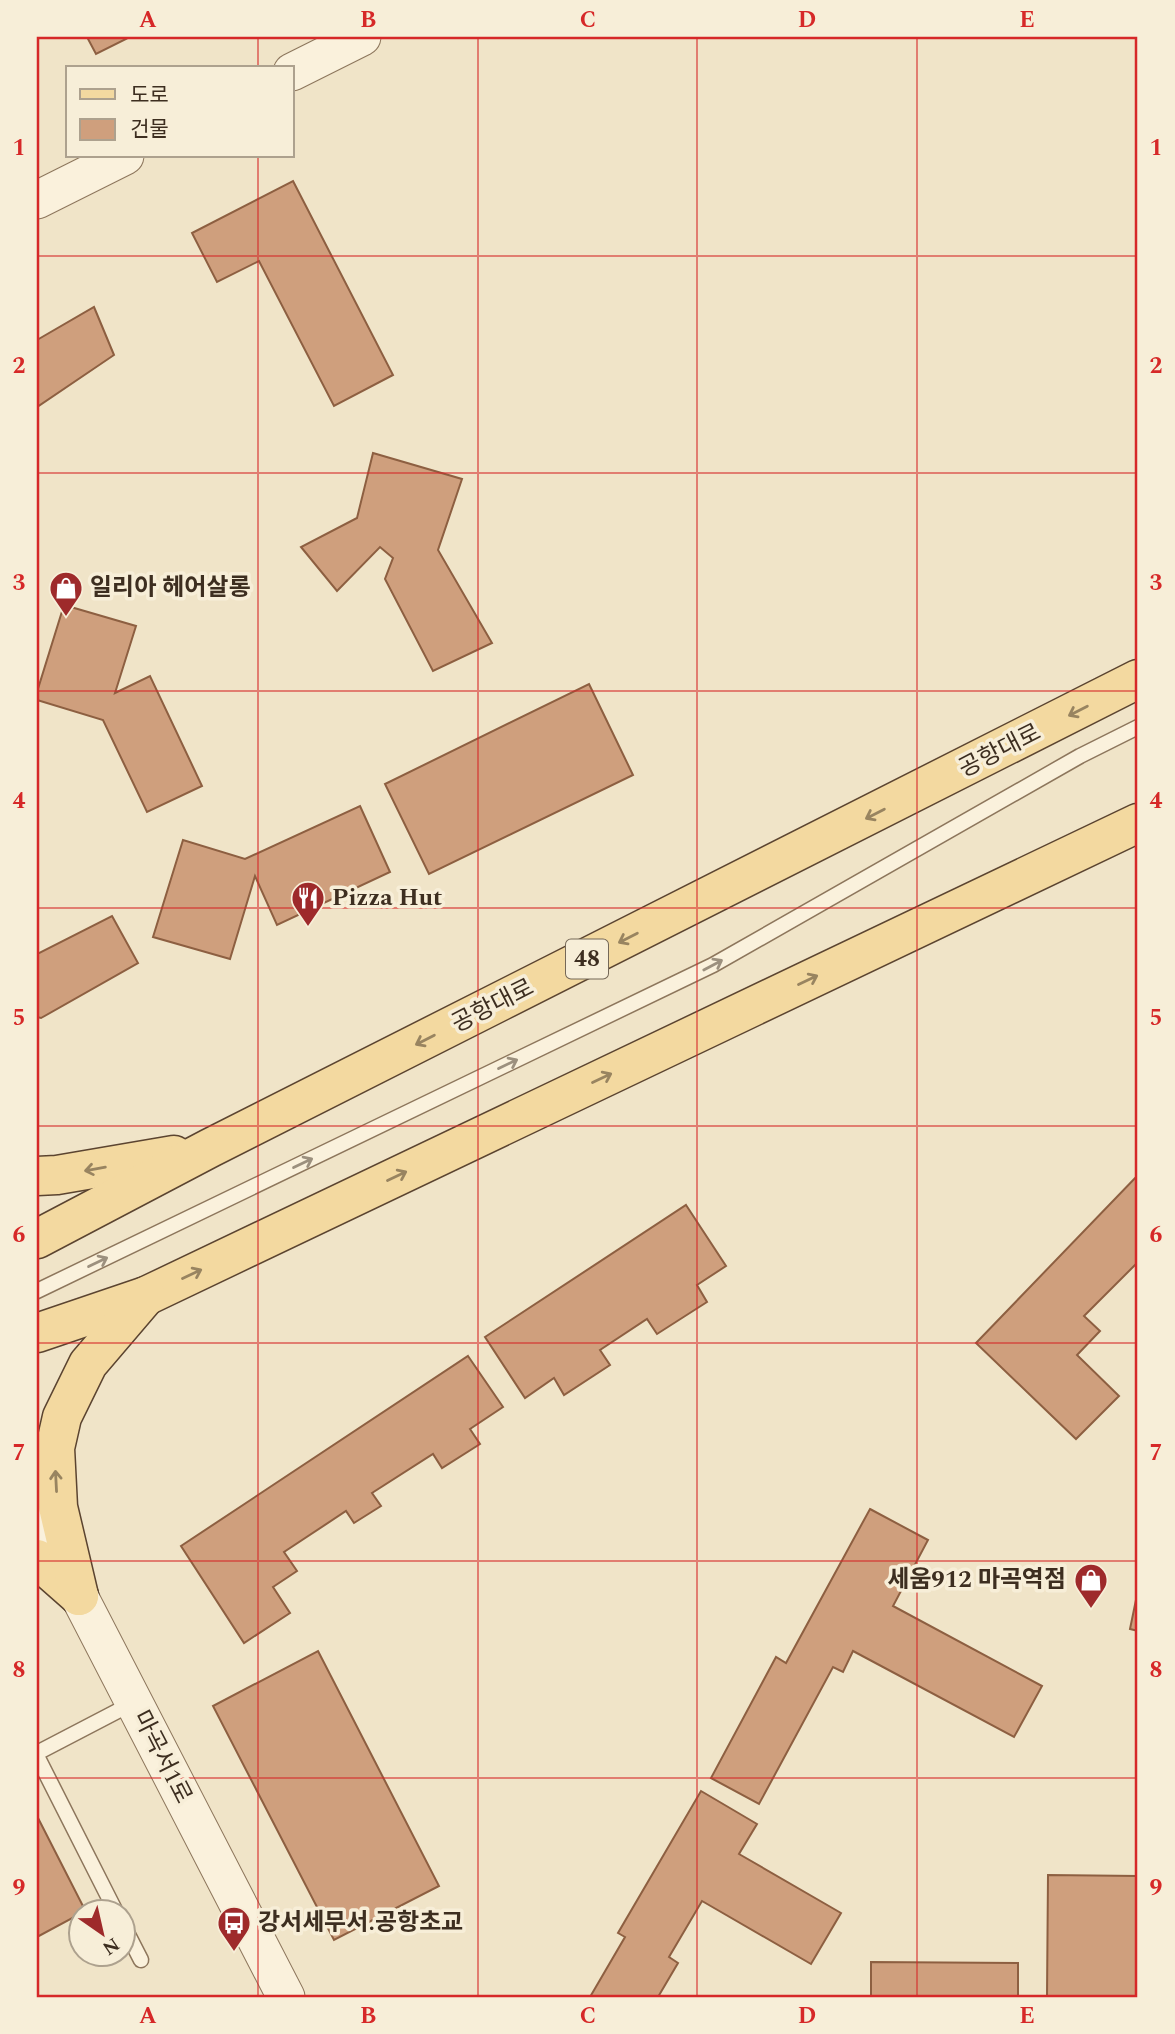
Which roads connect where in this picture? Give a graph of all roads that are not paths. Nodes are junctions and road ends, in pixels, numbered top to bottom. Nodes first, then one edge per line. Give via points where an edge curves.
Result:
1 (362, 37) edge
2 (294, 71) edge
3 (121, 158) edge
4 (37, 200) edge
5 (1138, 680) edge
6 (1138, 727) edge
7 (1138, 823) edge
8 (210, 1148) junction
9 (37, 1176) edge
10 (37, 1239) edge
11 (37, 1292) edge
12 (146, 1296) junction
13 (37, 1334) edge
14 (37, 1518) edge
15 (37, 1559) edge
16 (79, 1596) junction
17 (134, 1702) junction
18 (37, 1754) edge
19 (109, 1898) edge
20 (136, 1950) edge
21 (141, 1960) dead end
22 (281, 1996) edge

1 - 2 street
3 - 4 street
5 -> 8 main road, 공항대로 / 48
11 -> 6 lane via 713,965
12 -> 7 main road
8 -> 9 main road
8 - 10 main road, 공항대로 / 48
12 - 13 main road
16 -> 12 main road via 58,1507 55,1448 62,1417 88,1364
14 - 16 street, 마곡서1로
15 - 16 main road
16 - 17 street, 마곡서1로
17 - 18 lane
17 - 22 street, 마곡서1로
18 - 19 lane
20 - 21 lane

